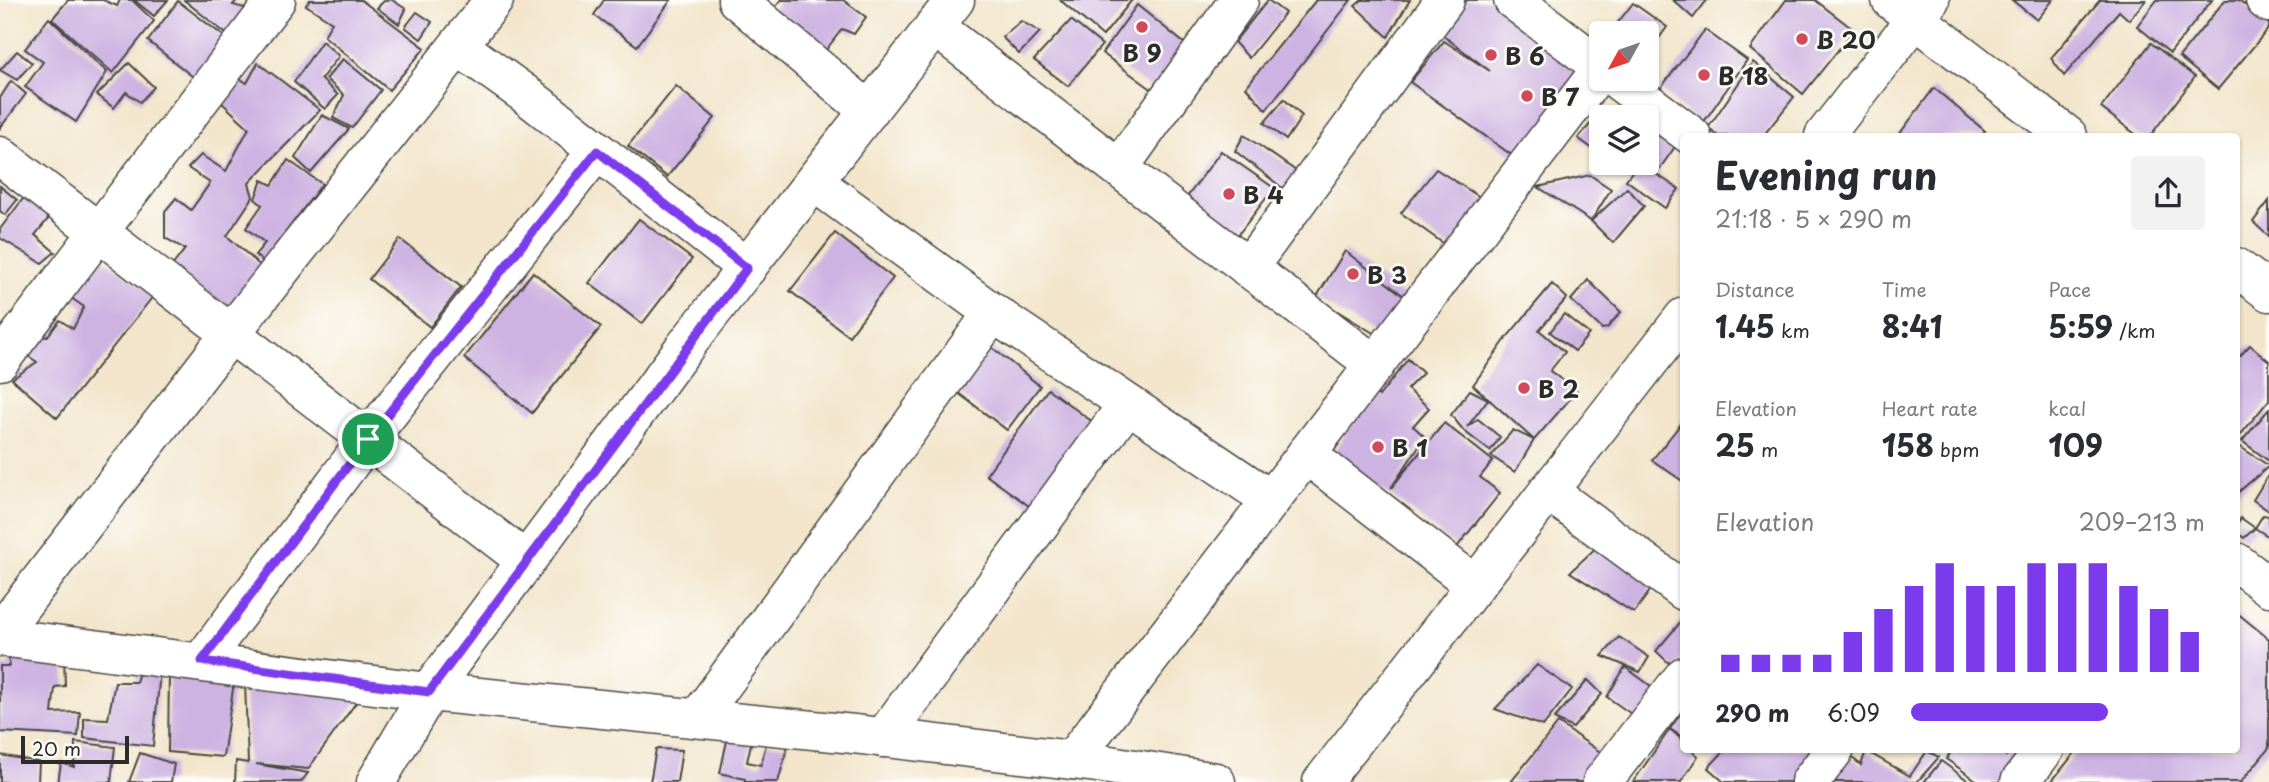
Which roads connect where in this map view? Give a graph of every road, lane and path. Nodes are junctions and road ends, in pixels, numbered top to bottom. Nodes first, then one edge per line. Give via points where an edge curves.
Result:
1 (276, 0) edge
2 (494, 0) edge
3 (737, 0) edge
4 (1240, 0) edge
5 (1445, 0) edge
6 (1513, 0) edge
7 (1912, 6) edge
8 (945, 13) edge
9 (458, 46) junction
10 (1589, 59) edge
11 (1589, 84) edge
12 (1632, 91) edge
13 (869, 111) junction
14 (1688, 133) edge
15 (1826, 133) edge
16 (2064, 133) edge
17 (597, 151) junction
18 (0, 156) edge
19 (1119, 168) junction
20 (814, 182) junction
21 (99, 231) junction
22 (747, 268) junction
23 (1248, 268) junction
24 (2240, 270) edge
25 (2269, 292) edge
26 (993, 313) junction
27 (1680, 322) edge
28 (231, 332) junction
29 (0, 361) edge
30 (1375, 365) junction
31 (1127, 405) junction
32 (368, 439) junction
33 (1306, 454) junction
34 (1548, 491) junction
35 (1271, 500) junction
36 (526, 561) junction
37 (2240, 565) edge
38 (1475, 585) junction
39 (2269, 587) edge
40 (1680, 588) edge
41 (0, 635) edge
42 (202, 661) junction
43 (1680, 681) edge
44 (429, 692) junction
45 (698, 719) junction
46 (883, 738) junction
47 (1832, 753) edge
48 (2042, 753) edge
49 (1072, 760) junction
50 (376, 782) edge
51 (1216, 782) edge
52 (1322, 782) edge
53 (1602, 782) edge
54 (1810, 782) edge
55 (2020, 782) edge

1 - 21 street
2 - 9 street
3 - 13 street
4 - 19 street
5 - 23 street
6 - 10 street
7 - 15 street
7 - 16 street
8 - 13 street
8 - 19 street
9 - 17 street
9 - 28 street
11 - 30 street
12 - 14 street
13 - 20 street
17 - 22 street
17 - 32 street
18 - 21 street
19 - 23 street
20 - 22 street
20 - 26 street
21 - 28 street
21 - 29 street
22 - 36 street
23 - 30 street
24 - 25 street
26 - 31 street
26 - 45 street
27 - 34 street
28 - 32 street
28 - 41 street
30 - 33 street
31 - 35 street
31 - 46 street
32 - 36 street
32 - 42 street
33 - 35 street
33 - 38 street
34 - 38 street
34 - 40 street
35 - 49 street
36 - 44 street
37 - 39 street
38 - 52 street
41 - 42 street
42 - 44 street
43 - 53 street
44 - 45 street
44 - 50 street
45 - 46 street
46 - 49 street
47 - 54 street
48 - 55 street
49 - 51 street

